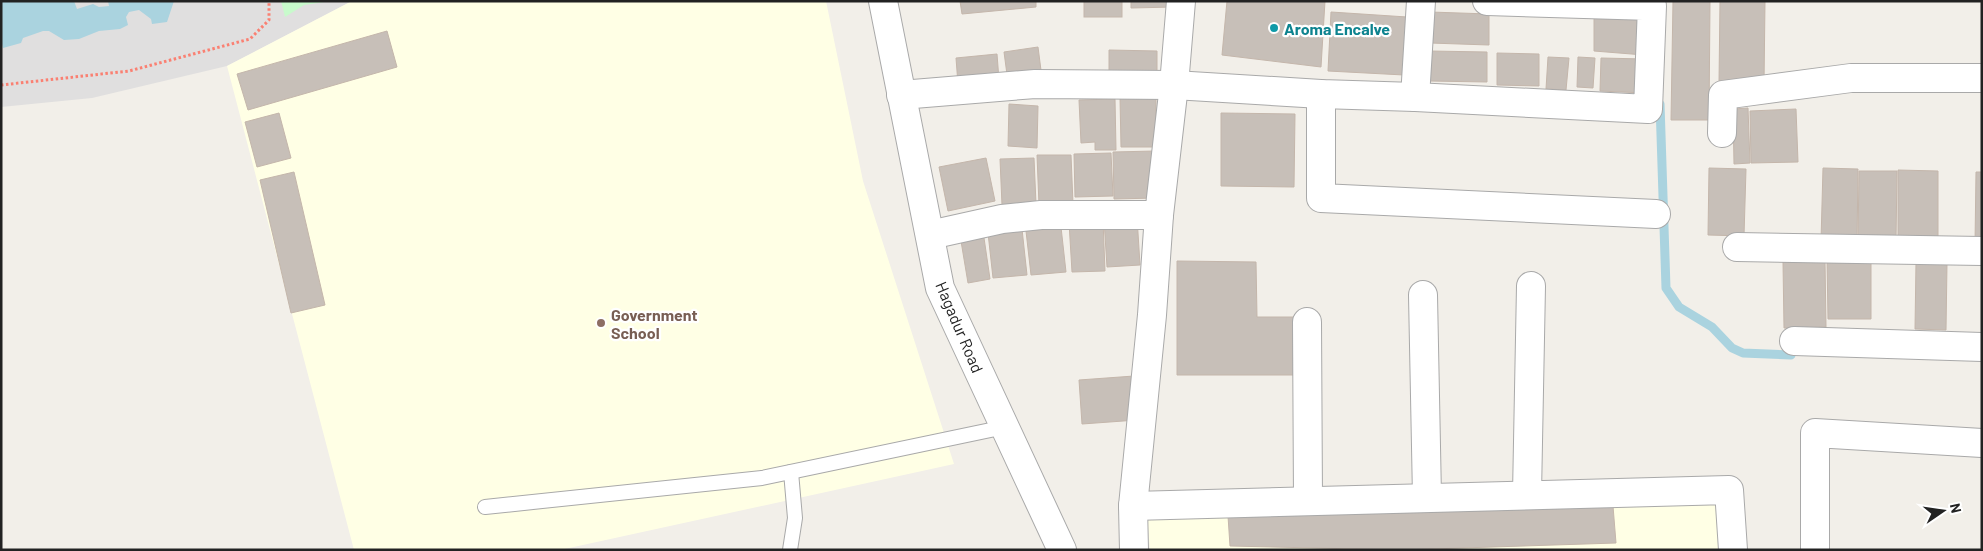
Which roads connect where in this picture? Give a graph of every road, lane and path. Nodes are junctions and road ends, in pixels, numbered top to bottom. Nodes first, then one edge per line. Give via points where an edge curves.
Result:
1 (269, 1) edge
2 (883, 1) edge
3 (1181, 1) edge
4 (1421, 1) edge
5 (1487, 1) edge
6 (1982, 78) edge
7 (1, 85) edge
8 (1174, 85) junction
9 (1321, 94) junction
10 (901, 95) junction
11 (1415, 97) junction
12 (1722, 132) dead end
13 (1656, 214) dead end
14 (1159, 215) junction
15 (930, 236) junction
16 (1737, 247) dead end
17 (1982, 252) edge
18 (1531, 286) dead end
19 (1423, 296) dead end
20 (1307, 322) dead end
21 (1794, 342) dead end
22 (1982, 348) edge
23 (1005, 427) junction
24 (1982, 443) edge
25 (791, 472) junction
26 (1527, 494) junction
27 (1428, 497) junction
28 (1308, 500) junction
29 (1133, 506) junction
30 (485, 507) dead end
31 (790, 550) edge
32 (1062, 550) edge
33 (1134, 550) edge
34 (1733, 550) edge
35 (1815, 550) edge

1 - 7 path via 269,20 250,39 129,71
2 - 10 street, Hagadur Road
3 - 8 street
4 - 11 street
5 - 11 street via 1652,6 1648,109
6 - 12 street via 1851,78 1723,95
8 - 9 street
8 - 10 street via 1035,84
8 - 14 street
9 - 11 street
9 - 13 street via 1321,198
10 - 15 street, Hagadur Road
14 - 15 street via 1041,215 1002,219
14 - 29 street
15 - 23 street, Hagadur Road via 940,288
16 - 17 street
18 - 26 street
19 - 27 street
20 - 28 street
21 - 22 street
23 - 25 lane
23 - 32 street, Hagadur Road
24 - 35 street via 1815,433
25 - 30 lane via 762,478
25 - 31 lane via 795,518
26 - 27 street
26 - 34 street via 1729,490
27 - 28 street
28 - 29 street
29 - 33 street

